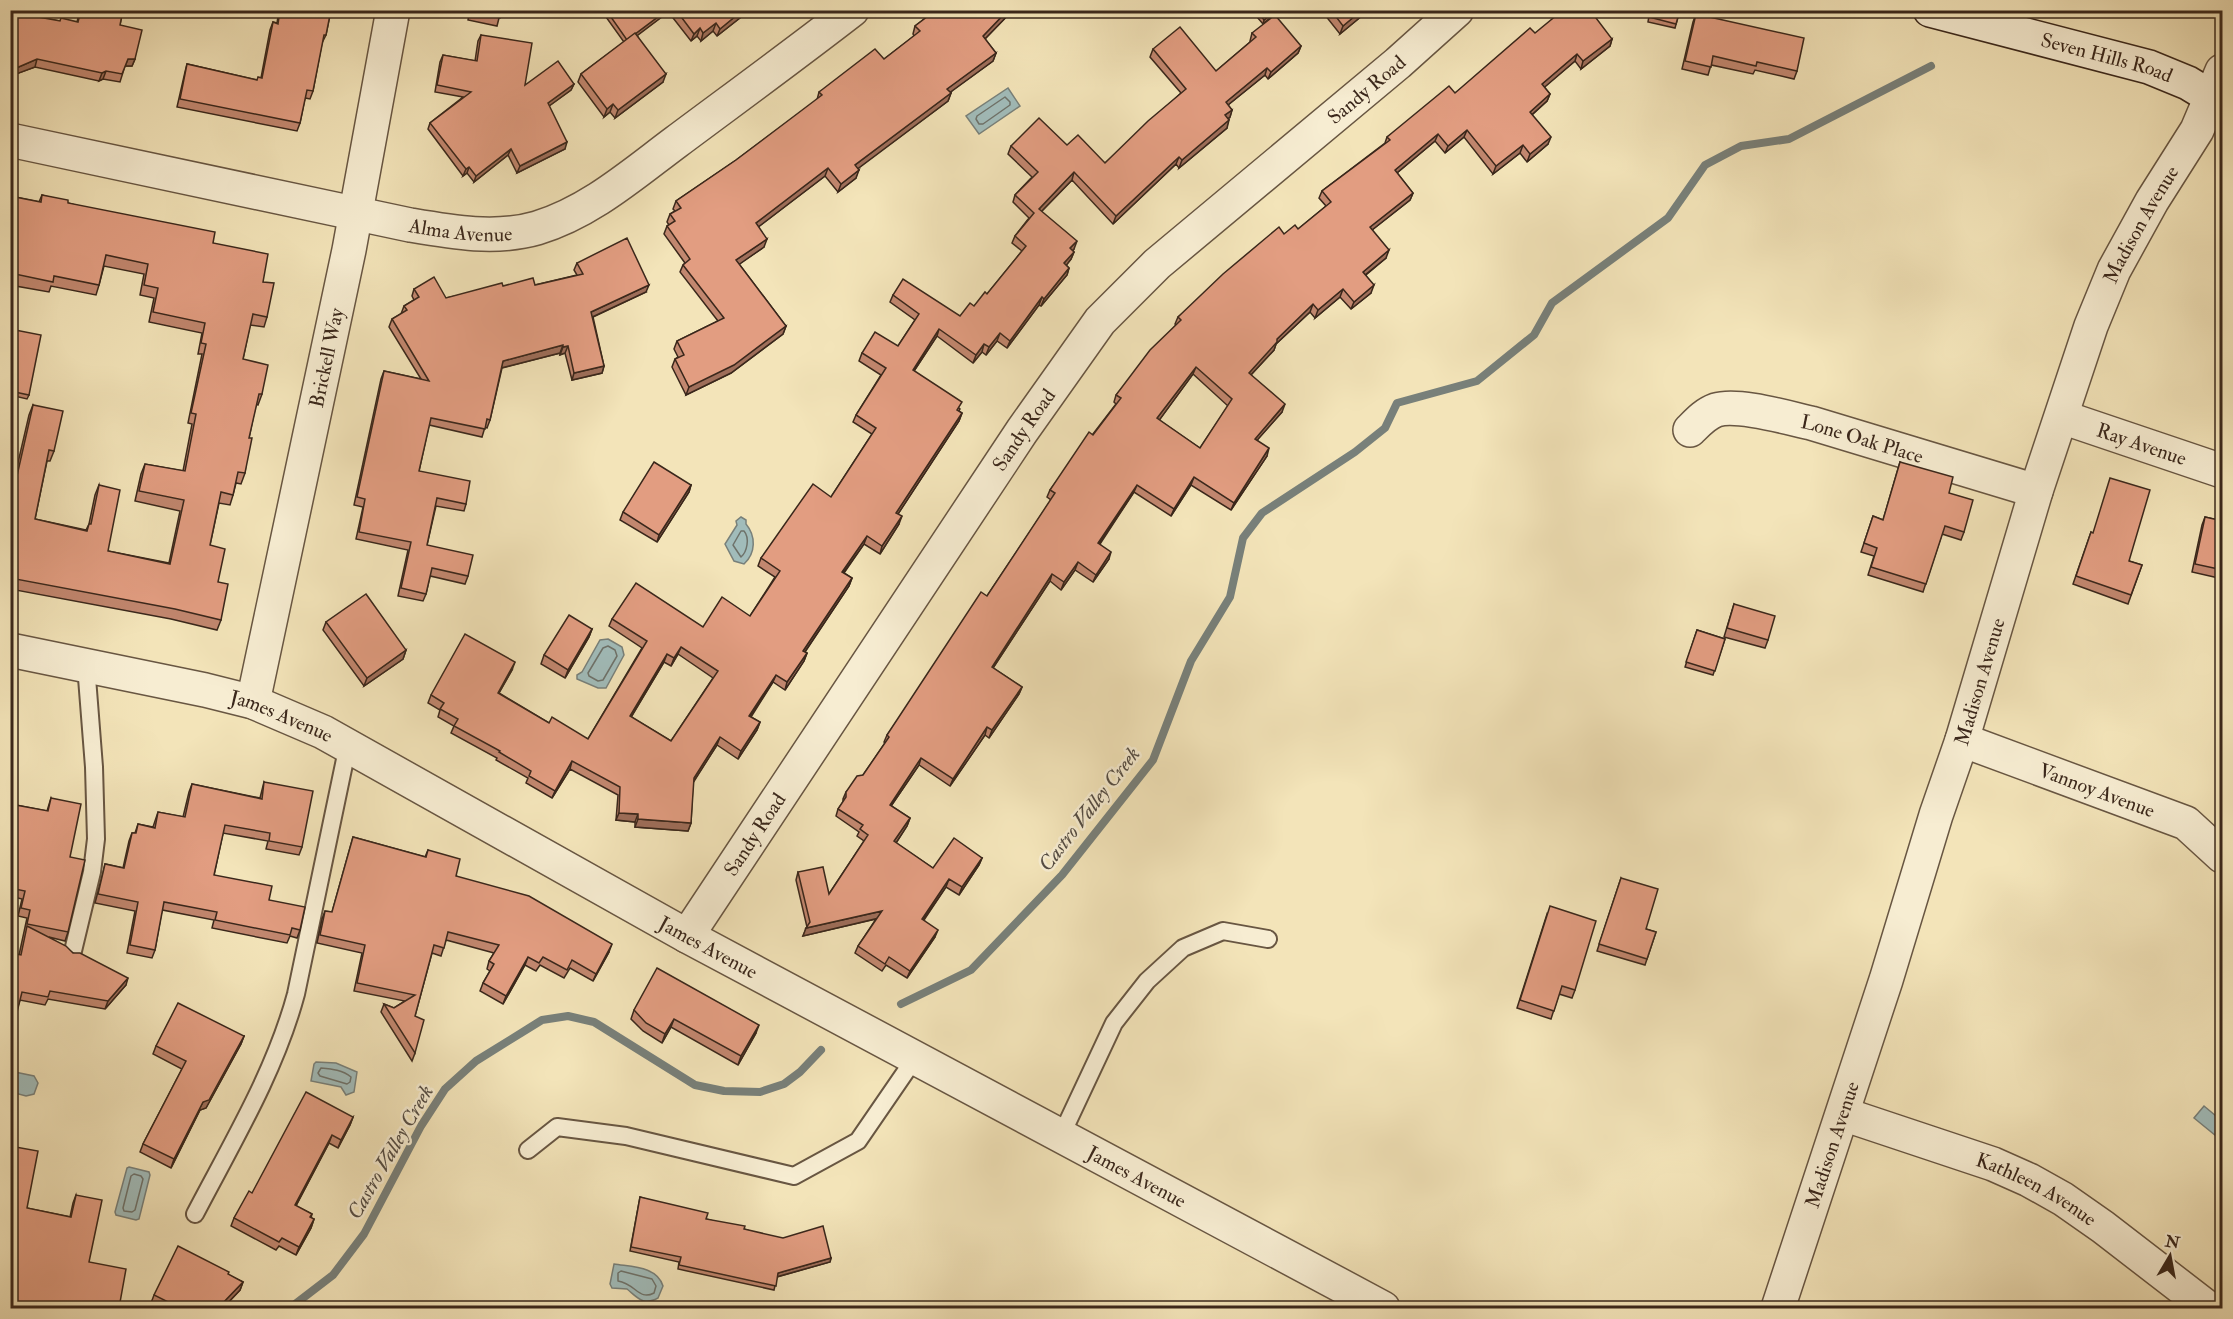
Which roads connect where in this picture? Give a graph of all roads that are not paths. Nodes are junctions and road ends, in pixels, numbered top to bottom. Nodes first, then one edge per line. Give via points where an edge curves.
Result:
1 (393, 10) edge
2 (852, 10) edge
3 (1457, 10) edge
4 (1930, 10) edge
5 (2217, 84) edge
6 (11, 143) edge
7 (356, 214) junction
8 (2062, 417) junction
9 (1690, 430) dead end
10 (2223, 471) edge
11 (2036, 491) junction
12 (10, 650) edge
13 (86, 666) junction
14 (253, 702) junction
15 (1962, 740) junction
16 (348, 745) junction
17 (2223, 856) edge
18 (687, 936) junction
19 (1268, 939) dead end
20 (73, 951) edge
21 (915, 1058) junction
22 (1843, 1114) junction
23 (1061, 1136) junction
24 (528, 1150) dead end
25 (195, 1214) dead end
26 (1383, 1308) edge
27 (1778, 1308) edge
28 (2208, 1308) edge

1 - 7 street, Brickell Way
2 - 7 street, Alma Avenue via 609,193 560,220 513,233 485,234 419,227
3 - 18 street, Sandy Road via 1156,264 1100,321 1016,440
4 - 5 street, Seven Hills Road via 2149,67 2188,83
5 - 8 street, Madison Avenue via 2197,129 2114,270 2091,326
6 - 7 street, Alma Avenue
7 - 14 street, Brickell Way
8 - 10 street, Ray Avenue
8 - 11 street, Madison Avenue
9 - 11 street, Lone Oak Place via 1718,410 1732,408 1773,414
11 - 15 street, Madison Avenue
12 - 13 street, James Avenue
13 - 14 street, James Avenue
13 - 20 lane via 96,839
14 - 16 street, James Avenue
15 - 17 street, Vannoy Avenue via 2186,823
15 - 22 street, Madison Avenue
16 - 18 street, James Avenue
16 - 25 lane via 286,1031
18 - 21 street, James Avenue
19 - 23 lane via 1222,931 1183,948 1146,981 1114,1023
21 - 23 street, James Avenue
21 - 24 lane via 858,1141 794,1176 626,1136 557,1126
22 - 27 street, Madison Avenue
22 - 28 street, Kathleen Avenue via 1993,1164 2029,1180 2103,1227
23 - 26 street, James Avenue

